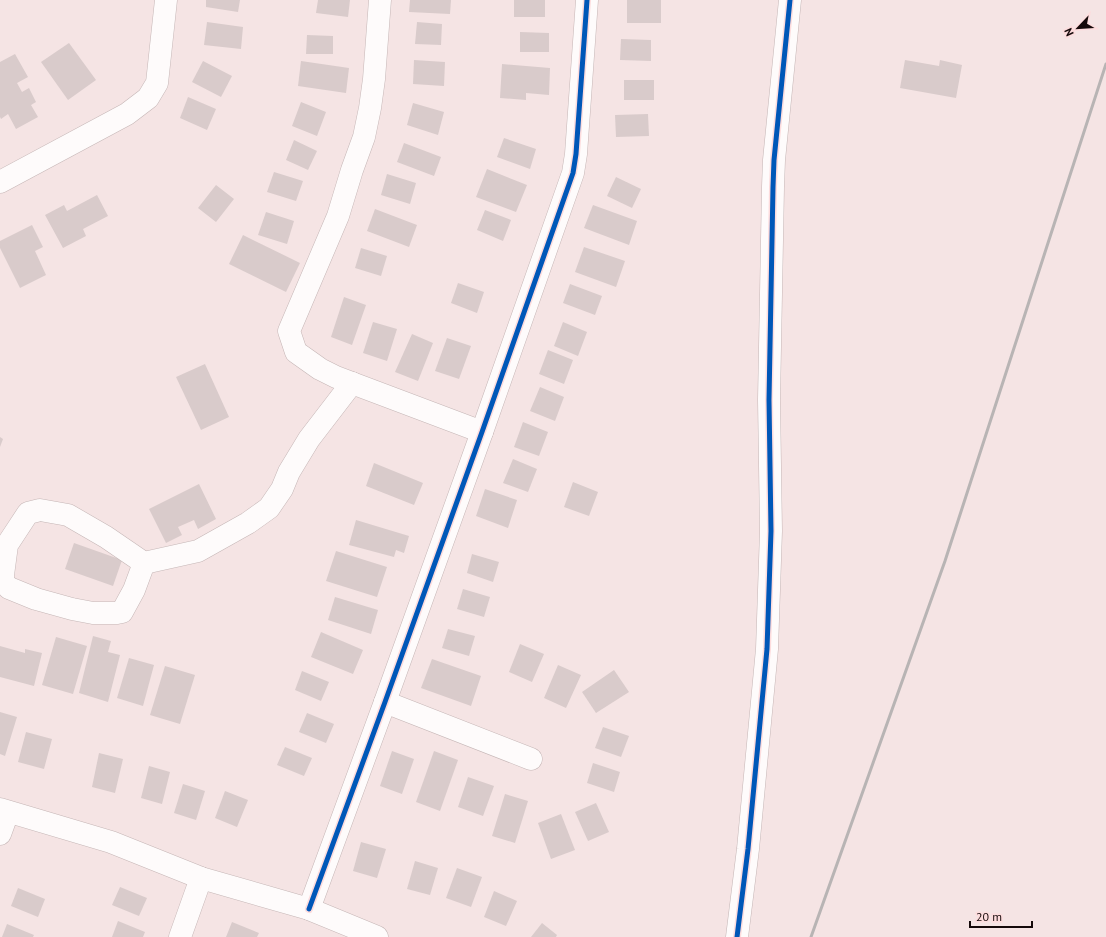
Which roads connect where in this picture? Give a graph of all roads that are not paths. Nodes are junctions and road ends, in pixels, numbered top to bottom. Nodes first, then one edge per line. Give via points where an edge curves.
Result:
1 (166, 0) edge
2 (380, 0) edge
3 (587, 0) edge
4 (790, 0) edge
5 (0, 182) edge
6 (352, 383) junction
7 (482, 432) junction
8 (144, 563) junction
9 (385, 702) junction
10 (531, 759) dead end
11 (4, 810) edge
12 (0, 834) edge
13 (201, 878) junction
14 (309, 909) junction
15 (180, 937) edge
16 (377, 937) edge
17 (737, 937) edge

1 - 5 street via 157,83 148,98 128,114
2 - 6 street via 374,79 364,137 338,216 289,331 296,352 320,369
3 - 7 street via 573,173
4 - 17 street via 773,187 768,400 771,531 767,649
6 - 7 street
6 - 8 street via 309,439 269,508 198,551
7 - 9 street
8 - 8 street via 68,515 40,510 28,513 7,545 3,582 9,588 36,599 72,609 117,613 124,610
9 - 10 street
9 - 14 street
11 - 12 street
11 - 13 street via 111,842
13 - 14 street
13 - 15 street
14 - 16 street

